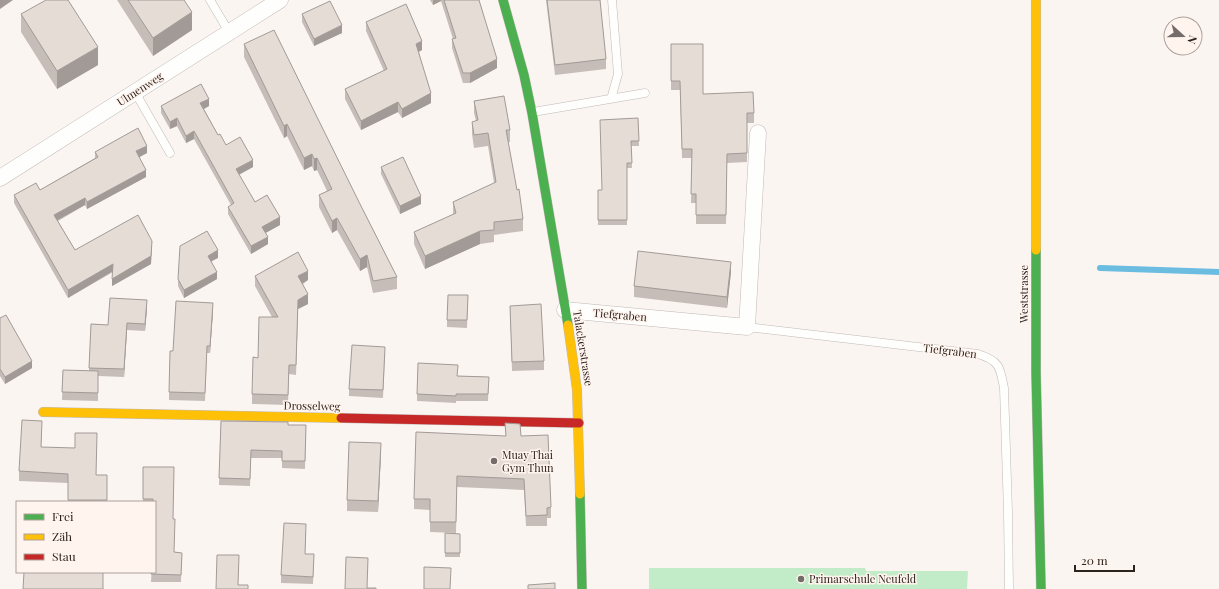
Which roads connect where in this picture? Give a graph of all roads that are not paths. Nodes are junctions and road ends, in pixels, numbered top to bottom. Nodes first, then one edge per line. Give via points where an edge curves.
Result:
1 (210, 0) edge
2 (280, 0) edge
3 (503, 0) edge
4 (612, 0) edge
5 (1036, 0) edge
6 (229, 32) junction
7 (135, 92) junction
8 (645, 93) dead end
9 (611, 99) junction
10 (532, 112) junction
11 (758, 133) dead end
12 (170, 153) dead end
13 (0, 178) edge
14 (565, 310) junction
15 (747, 327) junction
16 (43, 412) dead end
17 (579, 423) junction
18 (582, 589) edge
19 (1008, 589) edge
20 (1042, 589) edge

1 - 6 lane
2 - 6 street, Ulmenweg
3 - 10 street, Talackerstrasse
4 - 9 lane via 618,74
5 - 20 street, Weststrasse via 1037,411
6 - 7 street, Ulmenweg
7 - 12 lane
7 - 13 street, Ulmenweg
8 - 9 lane
9 - 10 lane
10 - 14 street, Talackerstrasse
11 - 15 street
14 - 15 street, Tiefgraben
14 - 17 street, Talackerstrasse via 575,364
15 - 19 lane, Tiefgraben via 978,354 992,358 998,364 1004,388
16 - 17 street, Drosselweg
17 - 18 street, Talackerstrasse

